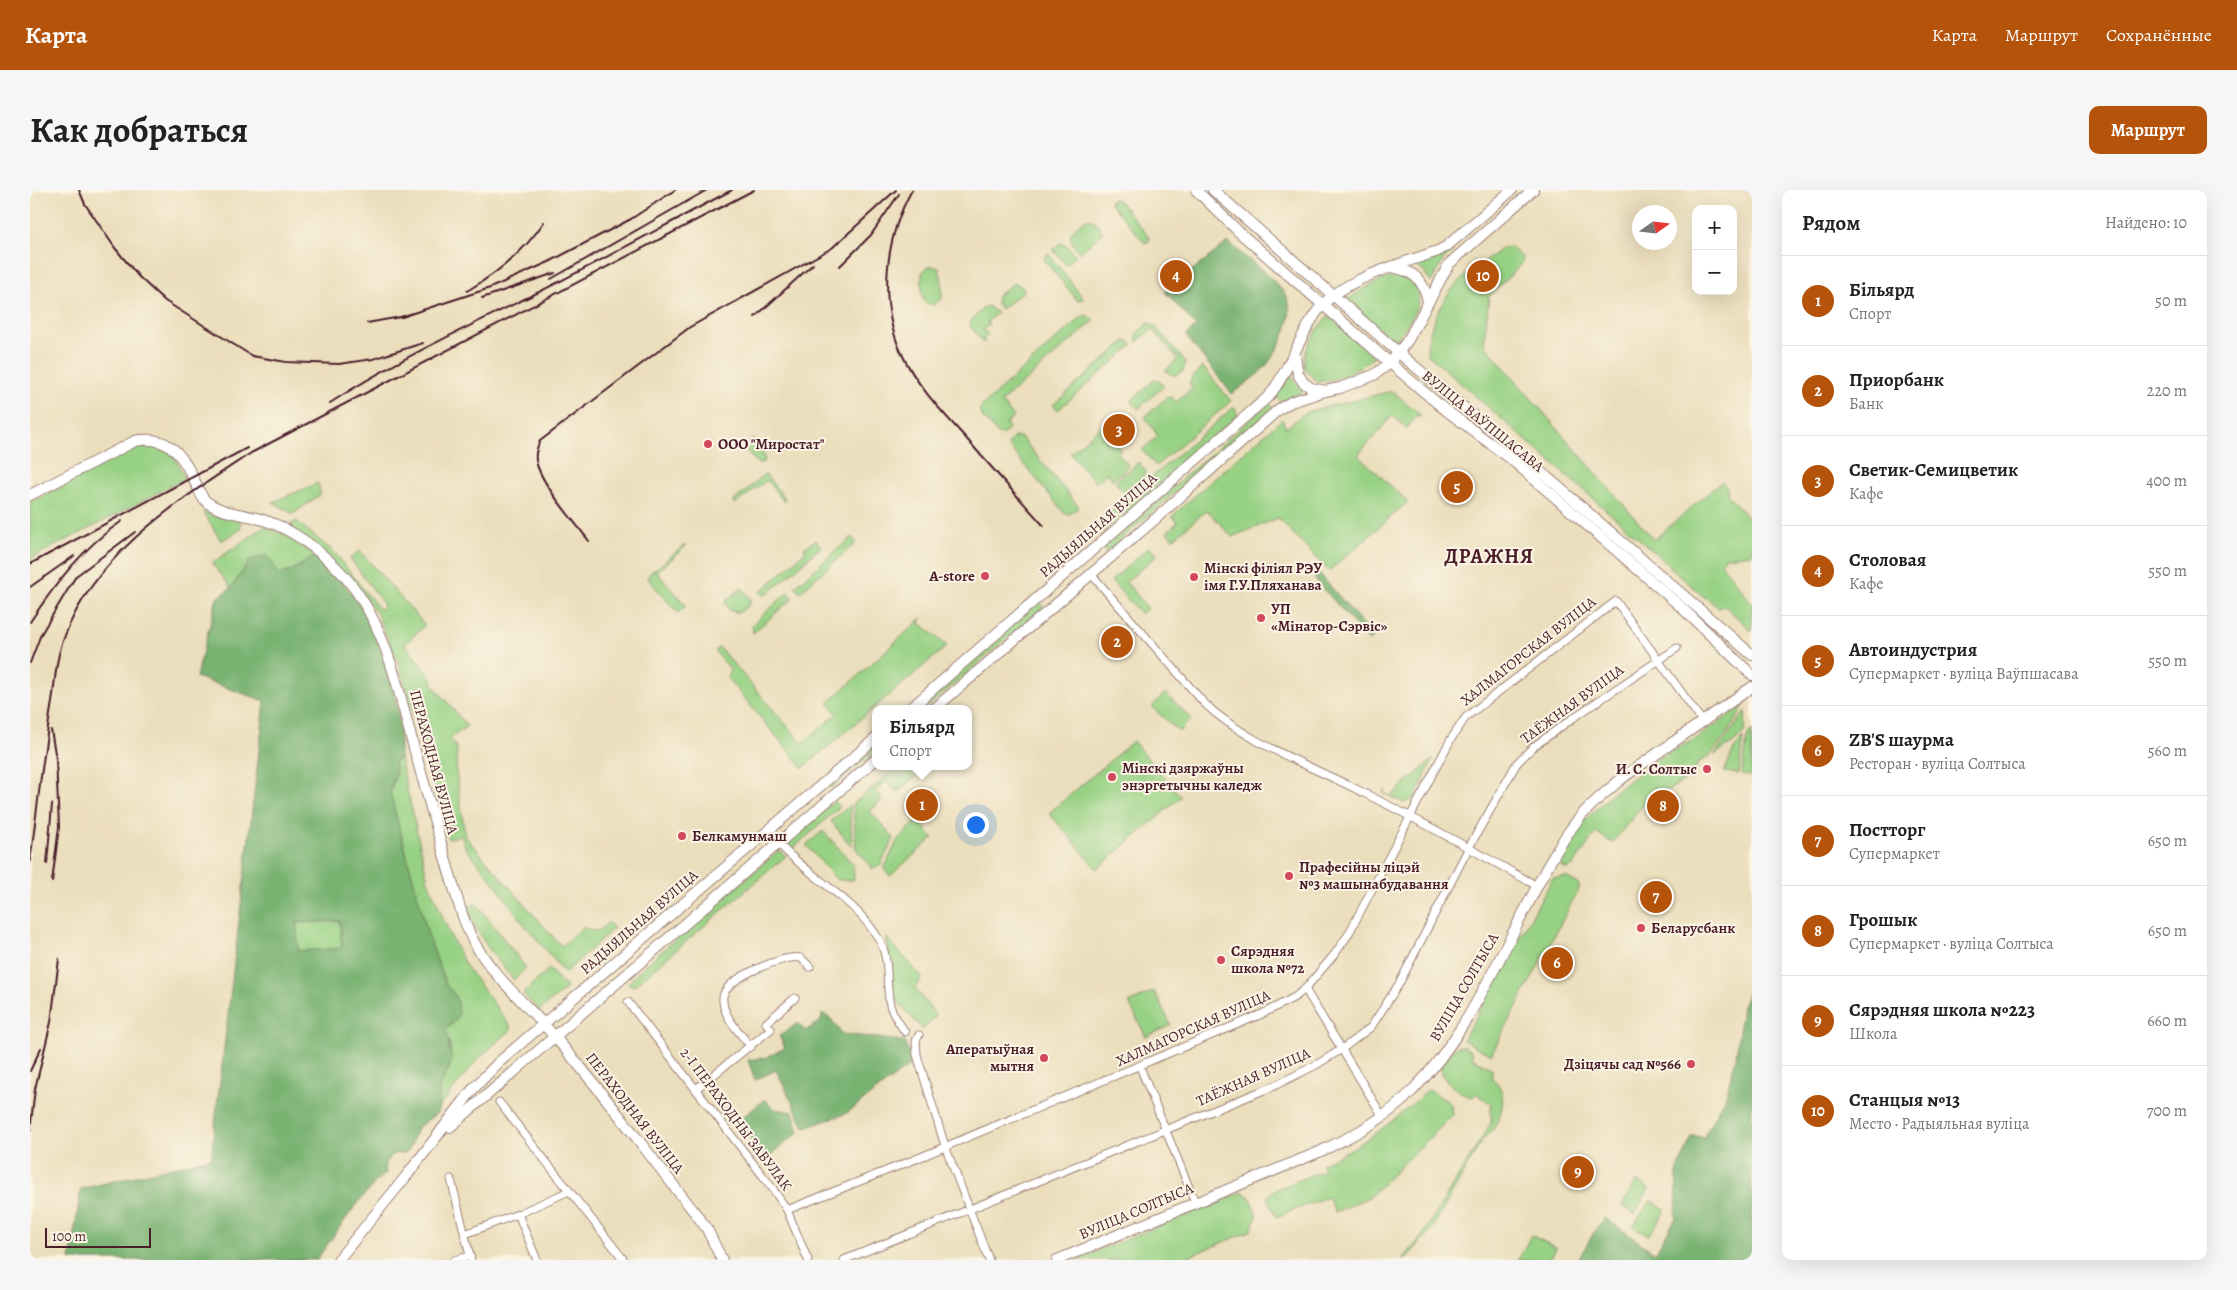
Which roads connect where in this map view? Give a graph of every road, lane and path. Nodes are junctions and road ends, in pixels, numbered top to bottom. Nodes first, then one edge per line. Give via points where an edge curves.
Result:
1 (1196, 190) edge
2 (1213, 190) edge
3 (1512, 190) edge
4 (1533, 190) edge
5 (1392, 267) junction
6 (1331, 296) junction
7 (1428, 302) junction
8 (1322, 305) junction
9 (1399, 354) junction
10 (1295, 355) junction
11 (1390, 363) junction
12 (1324, 391) junction
13 (30, 495) edge
14 (1091, 574) junction
15 (1677, 648) dead end
16 (1752, 655) edge
17 (1658, 660) junction
18 (1752, 675) edge
19 (1752, 687) edge
20 (915, 705) edge
21 (939, 705) edge
22 (1702, 721) junction
23 (872, 741) edge
24 (872, 763) edge
25 (1411, 816) junction
26 (779, 844) junction
27 (1468, 849) junction
28 (1537, 886) junction
29 (690, 897) junction
30 (701, 910) junction
31 (810, 966) dead end
32 (1305, 989) junction
33 (795, 998) dead end
34 (628, 1002) dead end
35 (544, 1024) junction
36 (905, 1032) dead end
37 (919, 1035) dead end
38 (555, 1036) junction
39 (751, 1047) junction
40 (1342, 1049) junction
41 (1140, 1067) junction
42 (696, 1089) junction
43 (499, 1102) dead end
44 (1383, 1117) junction
45 (1166, 1130) junction
46 (434, 1140) junction
47 (945, 1146) junction
48 (451, 1179) dead end
49 (569, 1191) junction
50 (1195, 1202) junction
51 (969, 1209) junction
52 (787, 1210) junction
53 (518, 1214) junction
54 (465, 1234) junction
55 (470, 1258) edge
56 (338, 1260) edge
57 (454, 1260) edge
58 (537, 1260) edge
59 (624, 1260) edge
60 (722, 1260) edge
61 (808, 1260) edge
62 (844, 1260) edge
63 (990, 1260) edge
64 (1057, 1260) edge

1 - 8 main road, ВУЛІЦА ВАЎПШАСАВА
2 - 6 main road, ВУЛІЦА ВАЎПШАСАВА
3 - 5 main road via 1447,246
4 - 7 main road via 1456,257 1442,274
5 - 6 main road, РАДЫЯЛЬНАЯ ВУЛІЦА
5 - 7 main road via 1416,276 1426,291
6 - 8 main road, РАДЫЯЛЬНАЯ ВУЛІЦА
6 - 9 main road, ВУЛІЦА ВАЎПШАСАВА
7 - 9 main road
8 - 10 main road, РАДЫЯЛЬНАЯ ВУЛІЦА
8 - 11 main road, ВУЛІЦА ВАЎПШАСАВА
9 - 11 main road
9 - 16 main road, ВУЛІЦА ВАЎПШАСАВА
10 - 12 main road via 1295,366 1302,382
10 - 20 main road, РАДЫЯЛЬНАЯ ВУЛІЦА via 1276,387 1247,416
11 - 12 main road via 1363,379
11 - 18 main road, ВУЛІЦА ВАЎПШАСАВА via 1436,403 1512,460 1693,618
12 - 14 main road via 1279,409
13 - 35 main road, ПЕРАХОДНАЯ ВУЛІЦА via 134,441 152,438 173,447 179,454 206,502 289,530 339,569 371,613 392,663 467,927 492,969
14 - 21 main road
14 - 25 street via 1211,711 1261,741
15 - 17 street, ТАЁЖНАЯ ВУЛІЦА
17 - 22 street
17 - 25 street, ХАЛМАГОРСКАЯ ВУЛІЦА via 1616,600 1466,716
17 - 27 street, ТАЁЖНАЯ ВУЛІЦА via 1533,747 1517,763
19 - 22 main road, ВУЛІЦА СОЛТЫСА
22 - 28 main road, ВУЛІЦА СОЛТЫСА via 1592,804 1565,839
23 - 29 main road, РАДЫЯЛЬНАЯ ВУЛІЦА
24 - 26 main road, РАДЫЯЛЬНАЯ ВУЛІЦА
25 - 27 street
25 - 32 street, ХАЛМАГОРСКАЯ ВУЛІЦА via 1348,934
26 - 30 main road, РАДЫЯЛЬНАЯ ВУЛІЦА
26 - 36 street via 829,886 876,934 886,958 890,1007
27 - 28 street
27 - 40 street, ТАЁЖНАЯ ВУЛІЦА via 1399,984 1371,1027
28 - 44 main road, ВУЛІЦА СОЛТЫСА via 1455,1039 1412,1091
29 - 30 main road
29 - 35 main road, РАДЫЯЛЬНАЯ ВУЛІЦА
30 - 38 main road, РАДЫЯЛЬНАЯ ВУЛІЦА
31 - 39 street via 801,958 784,958 729,985 723,998 724,1006
32 - 40 street
32 - 41 street, ХАЛМАГОРСКАЯ ВУЛІЦА via 1262,1014
33 - 39 street via 766,1023 771,1029
34 - 42 street, 2-І ПЕРАХОДНЫ ЗАВУЛАК
35 - 38 main road, ПЕРАХОДНАЯ ВУЛІЦА
35 - 46 main road, РАДЫЯЛЬНАЯ ВУЛІЦА via 474,1088
37 - 47 street via 917,1055
38 - 46 main road, РАДЫЯЛЬНАЯ ВУЛІЦА
38 - 60 main road, ПЕРАХОДНАЯ ВУЛІЦА via 707,1229
39 - 42 street
40 - 44 street
40 - 45 street, ТАЁЖНАЯ ВУЛІЦА via 1316,1066 1274,1086
41 - 45 street
41 - 47 street, ХАЛМАГОРСКАЯ ВУЛІЦА
42 - 52 street, 2-І ПЕРАХОДНЫ ЗАВУЛАК
43 - 49 street
44 - 50 main road, ВУЛІЦА СОЛТЫСА via 1319,1152
45 - 50 street
45 - 51 street, ТАЁЖНАЯ ВУЛІЦА
46 - 56 main road, РАДЫЯЛЬНАЯ ВУЛІЦА
47 - 51 street
47 - 52 street, ХАЛМАГОРСКАЯ ВУЛІЦА
48 - 54 street
49 - 53 street
49 - 59 street
50 - 64 main road, ВУЛІЦА СОЛТЫСА
51 - 62 street, ТАЁЖНАЯ ВУЛІЦА
51 - 63 street
52 - 61 street, 2-І ПЕРАХОДНЫ ЗАВУЛАК
53 - 54 street
53 - 58 street
54 - 55 street
55 - 57 street

